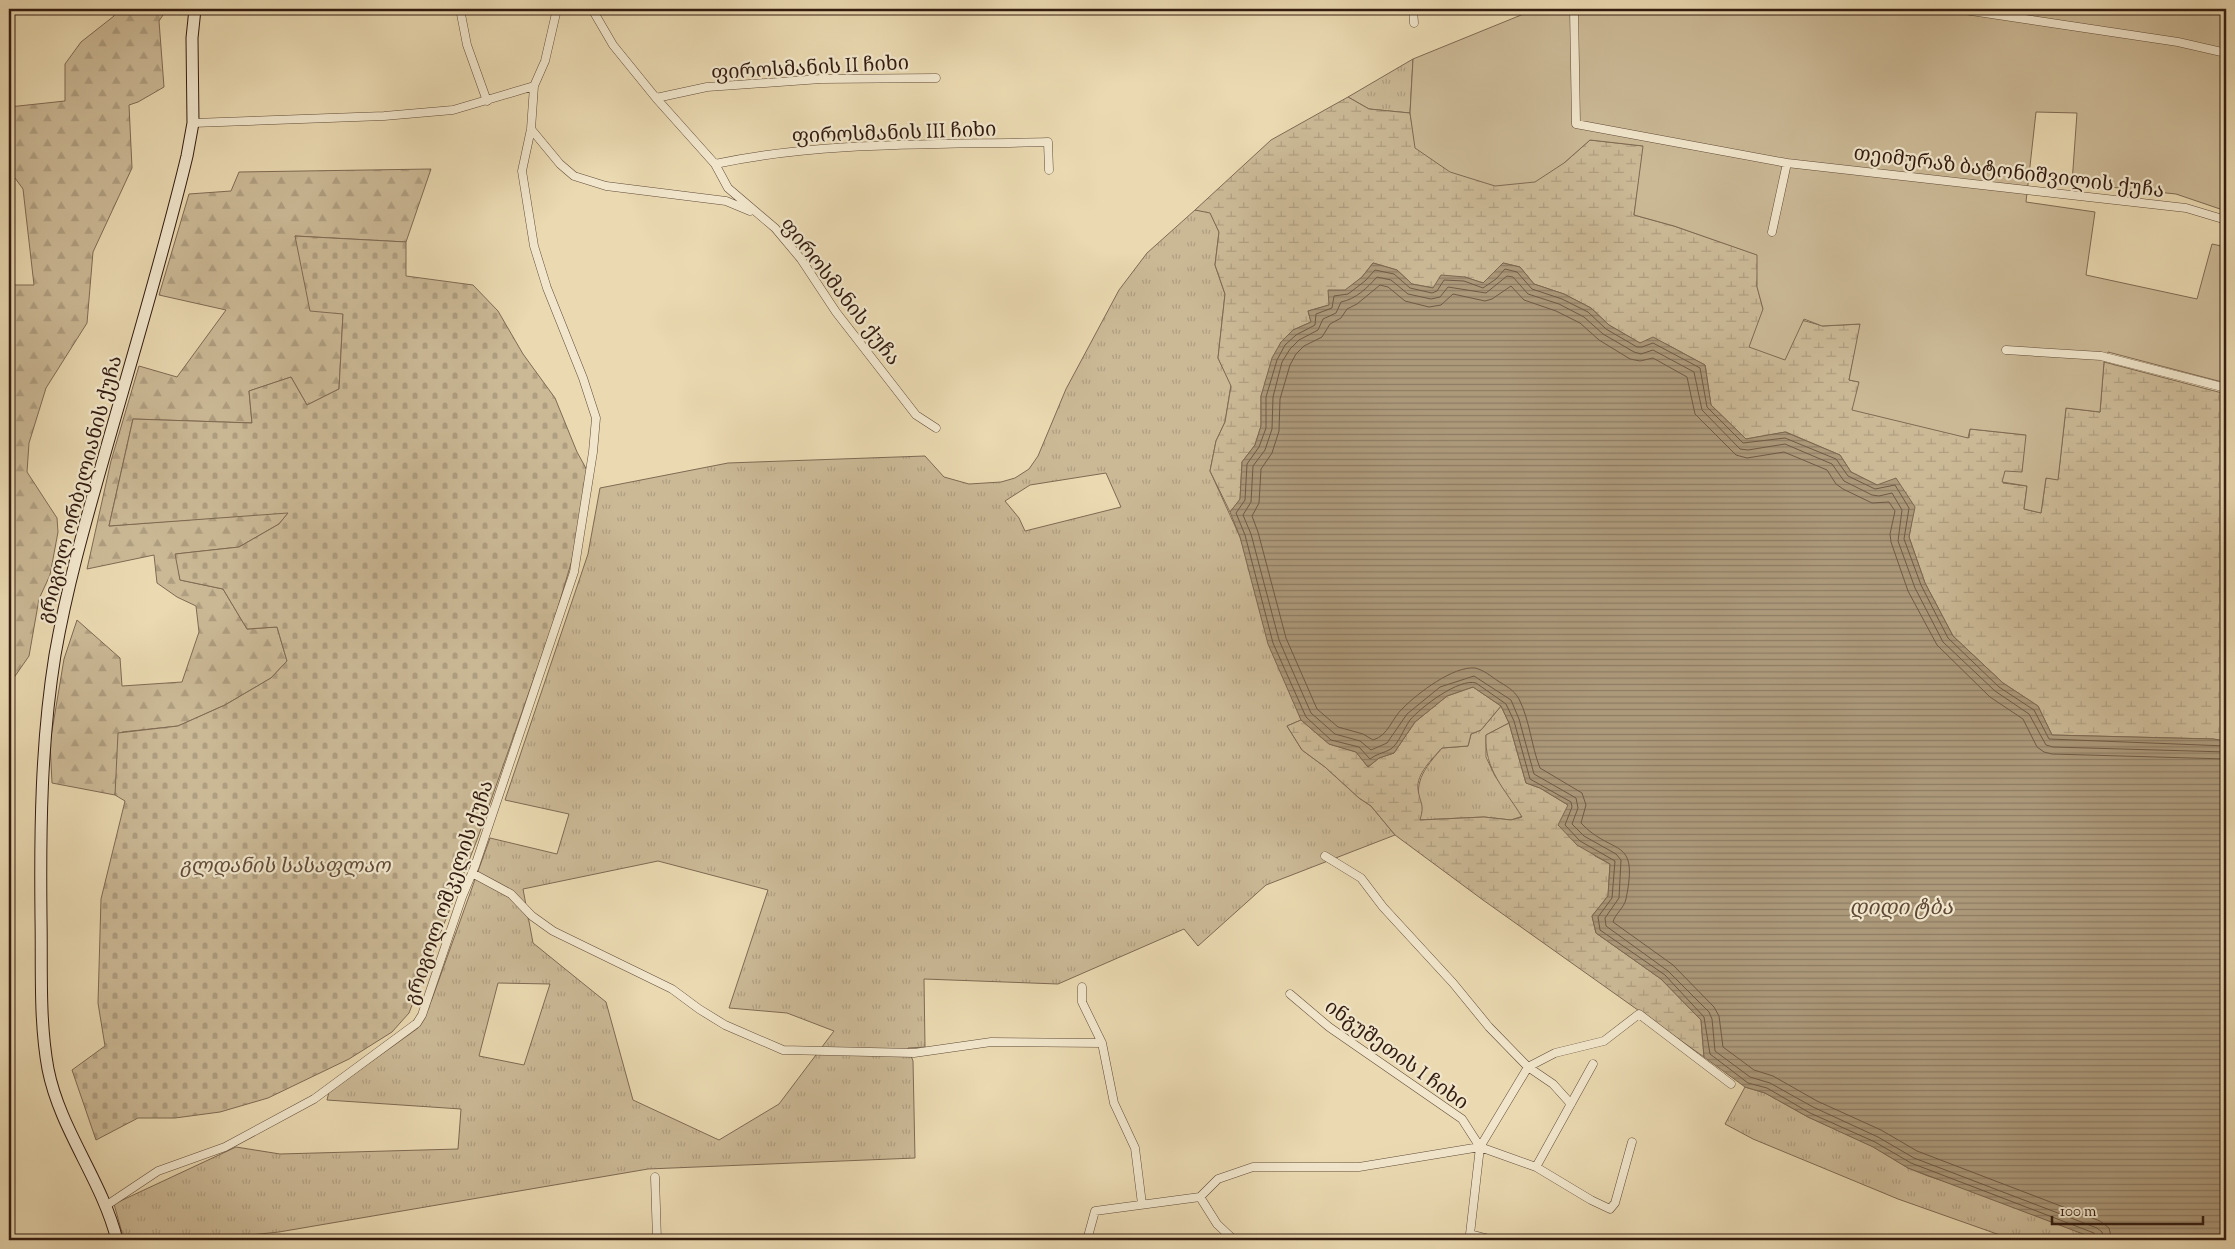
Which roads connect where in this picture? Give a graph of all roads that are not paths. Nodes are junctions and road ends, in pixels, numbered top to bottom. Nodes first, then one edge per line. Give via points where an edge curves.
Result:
1 (195, 9) edge
2 (460, 9) edge
3 (557, 9) edge
4 (592, 9) edge
5 (1414, 9) edge
6 (1574, 9) edge
7 (1958, 9) edge
8 (1414, 23) dead end
9 (2226, 53) edge
10 (936, 78) dead end
11 (534, 86) junction
12 (656, 98) junction
13 (487, 101) junction
14 (193, 123) junction
15 (531, 129) junction
16 (1787, 163) junction
17 (715, 164) junction
18 (1049, 170) dead end
19 (756, 214) junction
20 (2226, 220) edge
21 (1772, 232) dead end
22 (2006, 350) dead end
23 (2226, 388) edge
24 (936, 428) dead end
25 (1325, 856) dead end
26 (472, 872) junction
27 (1082, 987) dead end
28 (1290, 994) dead end
29 (1102, 1043) junction
30 (1593, 1064) dead end
31 (1528, 1067) junction
32 (1731, 1084) dead end
33 (1571, 1104) junction
34 (1632, 1142) dead end
35 (1480, 1147) junction
36 (1536, 1167) junction
37 (655, 1177) dead end
38 (1200, 1197) junction
39 (1142, 1204) junction
40 (107, 1205) junction
41 (1471, 1237) edge
42 (118, 1240) edge
43 (657, 1240) edge
44 (1087, 1240) edge
45 (1234, 1240) edge
46 (1492, 1240) edge

1 - 14 main road, გრიგოლ ორბელიანის ქუჩა
2 - 13 street via 467,45
3 - 11 street, გრიგოლ ოშკელის ქუჩა via 545,61
4 - 12 street, ფიროსმანის ქუჩა via 613,45
5 - 8 street
6 - 16 street, თეიმურაზ ბატონიშვილის ქუჩა via 1576,124
7 - 9 street via 2178,42
10 - 12 street, ფიროსმანის II ჩიხი via 821,79 707,87
11 - 13 street
11 - 15 street, გრიგოლ ოშკელის ქუჩა
12 - 17 street, ფიროსმანის ქუჩა
13 - 14 street via 453,110 384,116
14 - 40 main road, გრიგოლ ორბელიანის ქუჩა via 175,205 74,561 55,656 45,744 40,828 43,1021 48,1070 58,1104
15 - 19 street via 574,176 606,186 726,200
15 - 26 street, გრიგოლ ოშკელის ქუჩა via 522,171 534,246 596,418 574,572
16 - 20 street, თეიმურაზ ბატონიშვილის ქუჩა via 2176,207
16 - 21 street
17 - 18 street, ფიროსმანის III ჩიხი via 762,154 819,149 1048,142
17 - 19 street, ფიროსმანის ქუჩა via 728,188
19 - 24 street, ფიროსმანის ქუჩა via 775,228 801,259 836,312 916,415
22 - 23 street via 2101,356
25 - 31 street via 1361,878 1489,1028
26 - 29 street via 511,894 532,916 553,931 672,989 725,1025 783,1050 914,1053 991,1042
26 - 40 street, გრიგოლ ოშკელის ქუჩა via 417,1024 314,1099 225,1147 158,1171
27 - 29 street via 1082,1002
28 - 35 street, ინგუშეთის I ჩიხი via 1329,1027 1462,1119
29 - 39 street via 1114,1103 1135,1148
30 - 33 street
31 - 32 street via 1555,1053 1604,1041 1639,1014
31 - 33 street via 1554,1084
31 - 35 street
33 - 36 street
34 - 36 street via 1615,1203 1610,1208
35 - 36 street
35 - 38 street via 1359,1167 1253,1167 1218,1179
35 - 41 street
37 - 43 street
38 - 39 street
38 - 45 street via 1217,1224
39 - 44 street via 1095,1211
40 - 42 main road, გრიგოლ ორბელიანის ქუჩა
41 - 46 street

